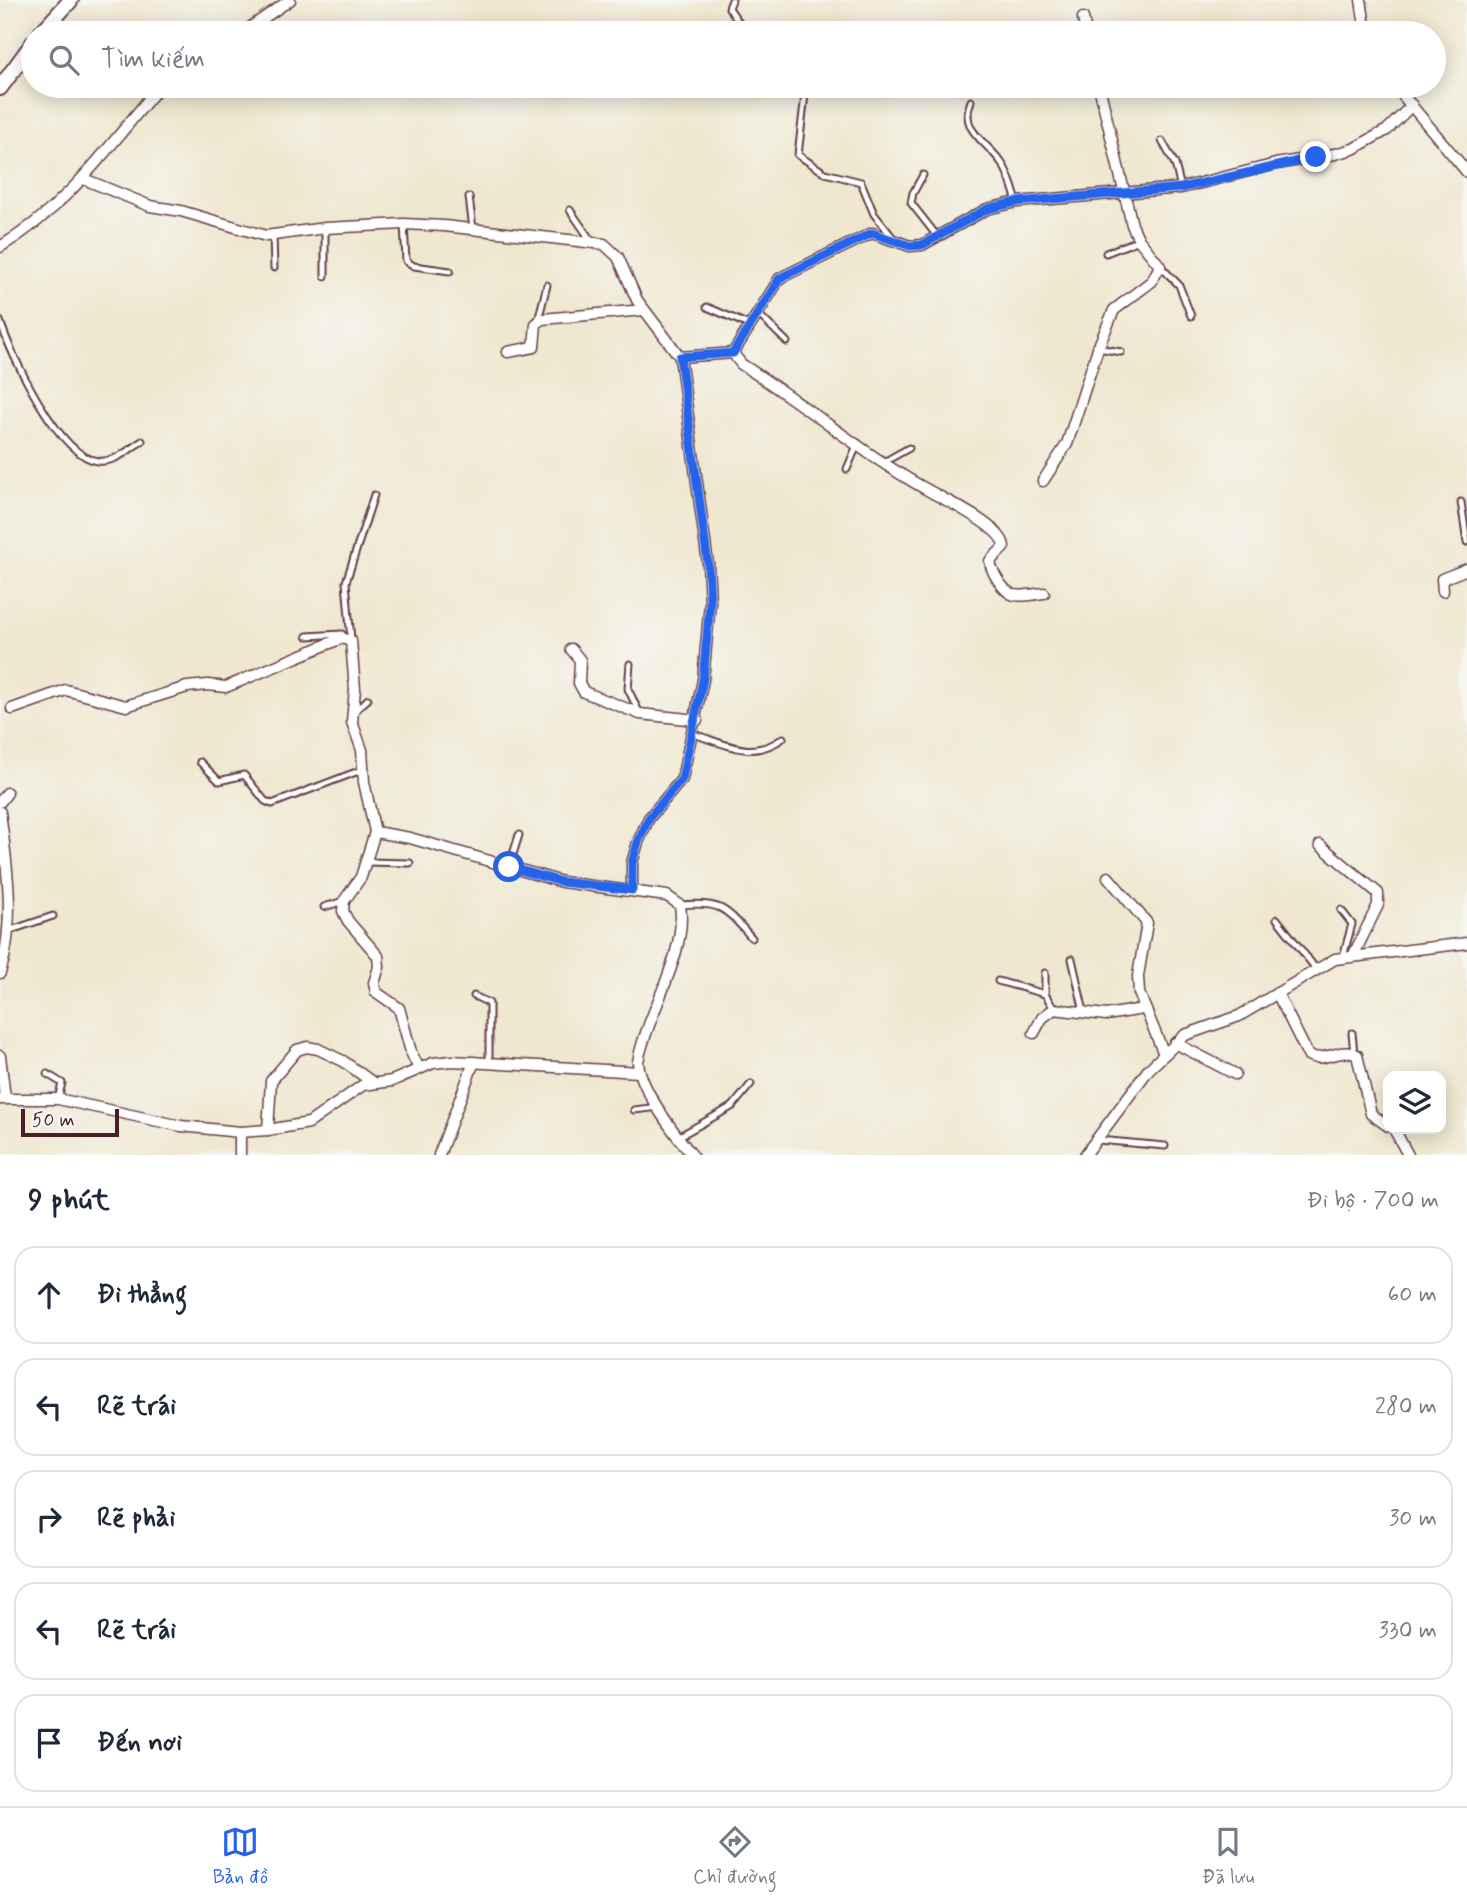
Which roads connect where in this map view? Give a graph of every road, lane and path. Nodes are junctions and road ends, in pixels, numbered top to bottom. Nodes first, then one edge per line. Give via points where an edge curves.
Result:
1 (71, 0) edge
2 (290, 0) edge
3 (732, 0) edge
4 (1361, 0) edge
5 (1083, 18) dead end
6 (52, 21) edge
7 (260, 21) edge
8 (738, 21) edge
9 (1084, 21) edge
10 (1364, 21) edge
11 (21, 59) edge
12 (0, 88) edge
13 (149, 98) edge
14 (805, 98) edge
15 (1102, 98) edge
16 (1406, 98) edge
17 (971, 101) dead end
18 (1412, 105) junction
19 (1162, 141) dead end
20 (1467, 172) edge
21 (923, 175) dead end
22 (84, 179) junction
23 (1181, 188) junction
24 (1123, 192) junction
25 (469, 197) dead end
26 (1017, 202) junction
27 (569, 210) dead end
28 (404, 224) junction
29 (326, 228) junction
30 (473, 229) junction
31 (273, 236) junction
32 (939, 238) junction
33 (1139, 240) junction
34 (592, 242) junction
35 (897, 242) junction
36 (0, 247) edge
37 (1106, 253) dead end
38 (1160, 266) junction
39 (274, 268) dead end
40 (450, 271) dead end
41 (325, 276) dead end
42 (547, 285) dead end
43 (707, 307) dead end
44 (644, 310) junction
45 (757, 313) junction
46 (1191, 316) dead end
47 (0, 321) edge
48 (538, 321) junction
49 (750, 326) junction
50 (787, 342) dead end
51 (1098, 348) junction
52 (508, 352) dead end
53 (1121, 352) dead end
54 (733, 353) junction
55 (680, 357) junction
56 (142, 441) dead end
57 (858, 443) junction
58 (909, 447) dead end
59 (884, 462) junction
60 (847, 469) dead end
61 (1043, 481) dead end
62 (374, 495) dead end
63 (1461, 502) dead end
64 (1467, 542) edge
65 (1467, 569) edge
66 (1443, 591) dead end
67 (1044, 593) dead end
68 (307, 636) dead end
69 (350, 637) junction
70 (571, 649) dead end
71 (630, 664) dead end
72 (368, 699) dead end
73 (12, 709) dead end
74 (352, 714) junction
75 (640, 714) junction
76 (696, 720) junction
77 (693, 734) junction
78 (783, 738) dead end
79 (200, 762) dead end
80 (364, 769) junction
81 (7, 793) dead end
82 (0, 802) edge
83 (0, 812) edge
84 (375, 832) junction
85 (519, 835) dead end
86 (2, 836) edge
87 (1320, 845) dead end
88 (3, 859) edge
89 (366, 862) junction
90 (411, 863) dead end
91 (509, 867) junction
92 (1108, 877) dead end
93 (632, 890) junction
94 (344, 901) junction
95 (4, 905) edge
96 (680, 905) junction
97 (324, 906) dead end
98 (1341, 910) dead end
99 (53, 916) dead end
100 (1277, 919) dead end
101 (8, 931) junction
102 (752, 938) dead end
103 (1467, 943) edge
104 (1348, 956) junction
105 (1072, 959) dead end
106 (1316, 969) junction
107 (0, 973) edge
108 (1045, 973) dead end
109 (998, 981) dead end
110 (1277, 993) junction
111 (1045, 994) junction
112 (474, 996) dead end
113 (1054, 1009) junction
114 (1143, 1009) junction
115 (1084, 1012) junction
116 (1034, 1033) dead end
117 (1352, 1033) dead end
118 (1175, 1043) junction
119 (1354, 1053) junction
120 (1164, 1054) junction
121 (0, 1056) edge
122 (474, 1062) junction
123 (489, 1063) junction
124 (419, 1069) junction
125 (639, 1072) junction
126 (47, 1074) dead end
127 (1234, 1074) dead end
128 (372, 1082) junction
129 (751, 1084) dead end
130 (2, 1098) edge
131 (58, 1099) junction
132 (659, 1108) junction
133 (634, 1110) dead end
134 (1383, 1122) edge
135 (268, 1130) junction
136 (240, 1132) junction
137 (1397, 1134) edge
138 (678, 1137) junction
139 (1098, 1140) junction
140 (1165, 1146) dead end
141 (1408, 1154) edge
142 (240, 1155) edge
143 (439, 1155) edge
144 (692, 1155) edge
145 (1086, 1155) edge

1 - 6 street
2 - 7 street
3 - 8 lane via 729,8
4 - 10 street
5 - 9 street
11 - 12 street
13 - 22 street
14 - 35 lane via 798,155 825,173 861,182 874,214
15 - 24 street
16 - 18 street
17 - 26 lane via 967,124 1002,163
18 - 20 street
18 - 23 street via 1387,130 1353,149
19 - 23 lane
21 - 32 lane via 911,203
22 - 31 street via 150,206
22 - 36 street via 59,205
23 - 24 street
24 - 26 street
24 - 33 street
25 - 30 lane
26 - 32 street via 987,209
27 - 34 lane
28 - 29 street
28 - 30 street
28 - 40 lane via 406,261
29 - 31 street
29 - 41 lane
30 - 34 street
31 - 39 lane
32 - 35 street via 922,245
33 - 37 lane
33 - 38 street
34 - 44 street via 604,244 618,257
35 - 45 street via 872,233 789,271
38 - 46 lane via 1180,285
38 - 51 street via 1152,281 1114,310
42 - 48 lane
43 - 49 lane
44 - 48 street
44 - 55 street
45 - 49 street
45 - 50 lane
47 - 56 lane via 42,408 86,457 112,460
48 - 52 street via 534,347
49 - 54 street
51 - 53 lane
51 - 61 street via 1067,444
54 - 55 street
54 - 57 street via 741,364
55 - 76 street via 710,602
57 - 59 street
57 - 60 lane
58 - 59 lane
59 - 67 street via 1000,535 1004,547 990,561 991,569 1008,591 1014,595
62 - 69 lane via 346,582
63 - 64 lane
65 - 66 street via 1442,579
68 - 69 lane
69 - 73 street via 226,687 187,687 126,706 66,690
69 - 74 street via 355,689
70 - 75 street via 580,660 579,684 584,692
71 - 75 lane via 628,689
72 - 74 lane
74 - 80 street
75 - 76 street
76 - 77 street
77 - 78 lane via 754,751
77 - 93 street via 679,786 649,818 638,842
79 - 80 lane via 219,780 244,775 272,804
80 - 84 street
81 - 82 street
83 - 86 street
84 - 89 street
84 - 91 street
85 - 91 lane
86 - 88 street
87 - 104 street via 1378,893 1378,905
88 - 95 street
89 - 90 lane
89 - 94 street
91 - 93 street via 562,882
92 - 114 street via 1147,926 1138,976
93 - 96 street via 667,896
94 - 97 lane
94 - 124 street via 348,921 379,956 376,992 399,1008
95 - 101 street
96 - 102 lane via 721,906
96 - 125 street via 671,969 640,1053
98 - 104 lane via 1352,924
99 - 101 lane
100 - 106 lane
101 - 107 street
103 - 104 street
104 - 106 street
105 - 115 lane
106 - 110 street
108 - 111 lane
109 - 111 lane
110 - 118 street via 1239,1016 1192,1032
110 - 119 street via 1308,1055
111 - 113 lane
112 - 123 lane via 489,1003
113 - 115 street
113 - 116 street
114 - 115 street via 1106,1015
114 - 120 street
117 - 119 lane
118 - 120 street
118 - 127 street
119 - 134 street via 1360,1060 1371,1114
120 - 139 street
121 - 130 street
122 - 123 street
122 - 124 street via 442,1062
122 - 143 street
123 - 125 street
124 - 128 street
125 - 132 street
126 - 131 lane via 62,1083
128 - 135 street via 309,1123
128 - 135 street via 317,1049 297,1051 271,1081
129 - 138 lane via 733,1106
130 - 131 street
131 - 136 street via 143,1120
132 - 133 lane
132 - 138 street
135 - 136 street
136 - 142 street
137 - 141 street
138 - 144 street
139 - 140 lane
139 - 145 street

